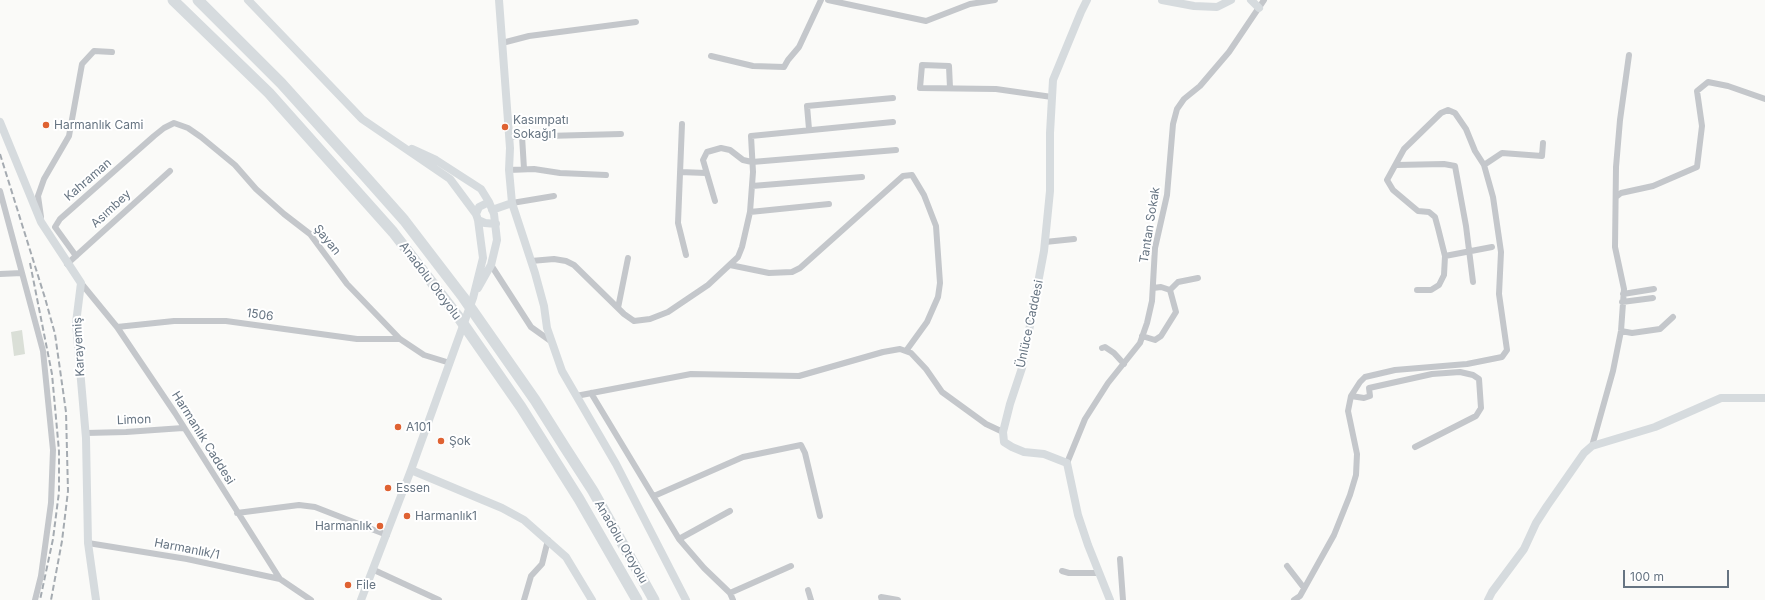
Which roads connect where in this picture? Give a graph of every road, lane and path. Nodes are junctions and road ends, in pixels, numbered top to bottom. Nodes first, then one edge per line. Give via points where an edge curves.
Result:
1 (173, 0) edge
2 (198, 0) edge
3 (248, 0) edge
4 (499, 0) edge
5 (821, 0) edge
6 (828, 0) edge
7 (995, 0) edge
8 (1087, 0) edge
9 (1162, 0) edge
10 (1231, 0) edge
11 (1251, 0) edge
12 (1264, 0) edge
13 (1259, 8) junction
14 (636, 22) dead end
15 (502, 43) junction
16 (112, 52) dead end
17 (1628, 55) dead end
18 (710, 56) dead end
19 (950, 88) junction
20 (1052, 97) junction
21 (893, 98) dead end
22 (1765, 99) edge
23 (0, 122) edge
24 (893, 122) dead end
25 (682, 124) dead end
26 (164, 128) joint
27 (809, 129) junction
28 (621, 134) dead end
29 (522, 136) junction
30 (509, 137) junction
31 (388, 138) junction
32 (1544, 143) dead end
33 (896, 150) dead end
34 (752, 162) junction
35 (1396, 165) junction
36 (1484, 165) junction
37 (524, 169) junction
38 (509, 170) junction
39 (170, 171) dead end
40 (680, 172) junction
41 (706, 173) junction
42 (606, 175) dead end
43 (862, 177) dead end
44 (752, 186) junction
45 (0, 191) edge
46 (554, 196) dead end
47 (1616, 198) junction
48 (715, 201) dead end
49 (512, 203) junction
50 (829, 204) dead end
51 (490, 206) junction
52 (750, 212) junction
53 (477, 217) junction
54 (42, 222) junction
55 (496, 224) junction
56 (1074, 239) dead end
57 (1045, 242) junction
58 (1492, 247) dead end
59 (1469, 251) junction
60 (686, 255) dead end
61 (76, 256) junction
62 (1445, 256) junction
63 (628, 258) dead end
64 (531, 261) junction
65 (67, 264) junction
66 (491, 265) junction
67 (730, 265) junction
68 (22, 273) junction
69 (0, 274) edge
70 (1198, 278) dead end
71 (1473, 282) dead end
72 (81, 283) junction
73 (1153, 288) junction
74 (1654, 289) dead end
75 (1170, 290) junction
76 (1417, 290) dead end
77 (1623, 294) junction
78 (468, 298) junction
79 (1653, 298) dead end
80 (1622, 302) junction
81 (618, 308) junction
82 (1673, 316) dead end
83 (117, 327) junction
84 (1621, 331) junction
85 (1142, 336) junction
86 (400, 339) junction
87 (553, 343) junction
88 (1102, 348) dead end
89 (906, 351) junction
90 (450, 363) junction
91 (1124, 364) junction
92 (591, 394) junction
93 (576, 396) junction
94 (1351, 396) junction
95 (1765, 398) edge
96 (183, 428) junction
97 (86, 432) junction
98 (1003, 432) junction
99 (1592, 446) junction
100 (1415, 447) dead end
101 (1067, 463) junction
102 (411, 470) junction
103 (654, 496) junction
104 (730, 511) dead end
105 (237, 513) junction
106 (820, 516) dead end
107 (387, 535) junction
108 (679, 539) junction
109 (548, 540) junction
110 (88, 543) junction
111 (1120, 559) dead end
112 (791, 566) dead end
113 (1287, 566) dead end
114 (374, 570) junction
115 (1062, 571) dead end
116 (1099, 573) junction
117 (280, 579) junction
118 (1304, 588) junction
119 (808, 590) dead end
120 (730, 593) junction
121 (35, 600) edge
122 (96, 600) edge
123 (311, 600) edge
124 (361, 600) edge
125 (367, 600) edge
126 (439, 600) edge
127 (524, 600) edge
128 (592, 600) edge
129 (637, 600) edge
130 (654, 600) edge
131 (686, 600) edge
132 (733, 600) edge
133 (812, 600) edge
134 (882, 600) edge
135 (898, 600) edge
136 (1110, 600) edge
137 (1123, 600) edge
138 (1294, 600) edge
139 (1488, 600) edge

1 - 129 highway, Anadolu Otoyolu via 275,98 393,232 475,340 551,453
2 - 78 highway, Anadolu Otoyolu via 281,83 359,169
3 - 31 street via 362,119
4 - 15 street
5 - 18 street via 799,47 784,67 753,66
6 - 7 street via 926,21 970,4
8 - 20 street, Ünlüce Caddesi via 1053,80
9 - 10 street via 1217,7
11 - 13 street
12 - 13 street, Tantan Sokak
13 - 73 street, Tantan Sokak via 1229,52 1200,86 1184,99 1177,110 1173,124 1167,195 1155,248
14 - 15 street via 529,36
15 - 30 street
16 - 54 street via 94,51 82,64 69,136 44,179 38,196
17 - 47 street via 1620,120
19 - 19 street via 949,66 922,65 920,88
19 - 20 street via 996,88
20 - 57 street, Ünlüce Caddesi via 1050,191
21 - 27 street via 807,106
22 - 47 street via 1708,82 1697,91 1702,126 1697,167 1653,186 1621,193
23 - 54 street
24 - 27 street
25 - 40 street
26 - 61 street, Kahraman via 60,219 55,228
26 - 86 street, Şayan via 174,124 188,128 235,165 256,189 310,234 347,284
27 - 34 street via 751,136
28 - 29 street
29 - 30 street
29 - 37 street
30 - 38 street
31 - 51 street via 436,160 481,189
31 - 53 street via 450,179
32 - 36 street via 1542,156 1502,153
33 - 34 street
34 - 41 street via 721,148 707,152 704,160
34 - 44 street
35 - 36 street via 1404,149 1417,134 1448,110 1455,113 1466,129
35 - 59 street via 1455,166
35 - 62 street via 1387,180 1393,190 1418,211 1429,212 1434,217
36 - 94 street via 1493,197 1498,231 1499,294 1507,350 1502,357 1467,364 1394,370 1365,377
37 - 38 street
37 - 42 street
38 - 49 street
39 - 61 street, Asımbey
40 - 41 street
40 - 60 street via 678,223
41 - 48 street
43 - 44 street
44 - 52 street
45 - 68 street
46 - 49 street
47 - 77 street via 1616,247
49 - 51 street
49 - 64 street
50 - 52 street
51 - 53 street via 479,207
51 - 55 street
52 - 67 street via 742,247 738,257
53 - 55 street via 485,223
53 - 78 street via 483,258
54 - 65 street
55 - 66 street via 498,240
56 - 57 street
57 - 98 street, Ünlüce Caddesi via 1037,298 1022,368
58 - 59 street
59 - 62 street
59 - 71 street
61 - 65 street, Asımbey
62 - 76 street via 1444,275 1439,285 1430,290
63 - 81 street
64 - 81 street via 554,259 574,265
64 - 87 street
65 - 72 street
66 - 78 street
66 - 87 street via 531,327
67 - 81 street via 686,301 650,319 634,320
67 - 89 street via 769,273 792,272 800,268 903,176 912,175 924,195 936,226 940,283 938,297 927,322
68 - 69 street
68 - 121 street via 43,351 53,450 51,503
70 - 75 street via 1178,282
72 - 83 street, Harmanlık Caddesi
72 - 97 street, Karayemiş via 76,323
73 - 75 street via 1162,287
73 - 85 street, Tantan Sokak
74 - 77 street
75 - 85 street via 1176,312 1161,336 1155,340
77 - 80 street
78 - 90 street
78 - 130 highway, Anadolu Otoyolu via 576,465
79 - 80 street
80 - 84 street
82 - 84 street via 1660,329 1632,334
83 - 86 street, 1506 via 174,321 226,321 357,339
83 - 96 street, Harmanlık Caddesi
84 - 99 street via 1613,371
85 - 91 street, Tantan Sokak via 1140,343
86 - 90 street, Şayan via 424,355
87 - 93 street via 562,370
88 - 91 street via 1105,347 1114,353
89 - 92 street via 900,349 883,352 799,376 691,374
89 - 98 street via 926,369 942,392 986,424
90 - 102 street
91 - 101 street, Tantan Sokak via 1108,383 1085,419
92 - 93 street
92 - 103 street
93 - 131 street via 616,464
94 - 100 street via 1364,398 1370,396 1370,388 1432,374 1460,372 1479,379 1481,408 1476,416
94 - 118 street via 1348,411 1357,454 1356,475 1334,535
95 - 99 street via 1721,398 1655,427
96 - 97 street, Limon
96 - 105 street, Harmanlık Caddesi
97 - 110 street, Karayemiş
98 - 101 street via 1004,442 1012,447 1024,452 1044,454
99 - 139 street via 1584,453 1547,506 1524,549
101 - 116 street via 1078,515
102 - 107 street
102 - 109 street via 502,508 524,520
103 - 106 street via 743,457 801,445
103 - 108 street
104 - 108 street
105 - 107 street via 299,505 314,507
105 - 117 street, Harmanlık Caddesi
107 - 114 street
108 - 120 street
109 - 127 street via 542,564 531,576
109 - 128 street via 566,557
110 - 117 street, Harmanlık/1 via 187,559
110 - 122 street, Karayemiş
111 - 137 street
112 - 120 street
113 - 118 street
114 - 124 street
114 - 125 street
114 - 126 street
115 - 116 street
116 - 136 street
117 - 123 street, Harmanlık Caddesi
118 - 138 street via 1300,596
119 - 133 street
120 - 132 street
134 - 135 street via 881,596

